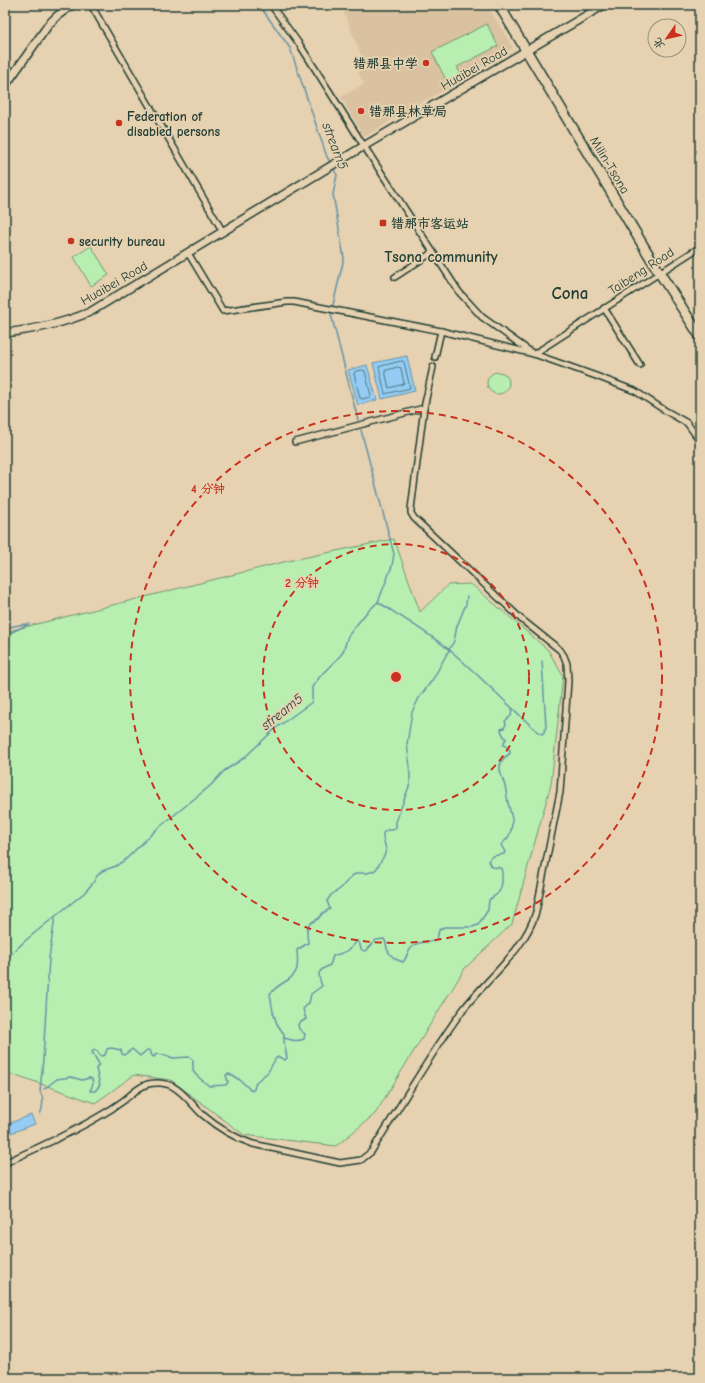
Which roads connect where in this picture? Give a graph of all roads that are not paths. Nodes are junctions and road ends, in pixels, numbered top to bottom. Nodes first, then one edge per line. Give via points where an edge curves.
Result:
1 (72, 5) edge
2 (91, 5) edge
3 (271, 5) edge
4 (499, 5) edge
5 (604, 5) edge
6 (526, 51) junction
7 (5, 86) edge
8 (364, 146) junction
9 (223, 232) junction
10 (700, 247) edge
11 (188, 252) junction
12 (433, 252) junction
13 (659, 272) junction
14 (395, 277) dead end
15 (604, 308) junction
16 (441, 331) junction
17 (5, 333) edge
18 (700, 336) edge
19 (534, 354) junction
20 (435, 358) dead end
21 (640, 365) dead end
22 (433, 367) dead end
23 (424, 408) junction
24 (700, 441) edge
25 (294, 442) dead end
26 (5, 1163) edge

1 - 7 street via 49,24
2 - 9 street
3 - 8 street via 300,45
4 - 6 highway, Milin-Tsona
5 - 6 street, Huaibei Road
6 - 8 street, Huaibei Road
6 - 13 highway, Milin-Tsona
8 - 9 street, Huaibei Road
8 - 12 street
9 - 11 street, Huaibei Road
10 - 13 street, Taibeng Road
11 - 16 street via 222,311 294,302
11 - 17 street, Huaibei Road via 90,312 37,329
12 - 14 street
12 - 19 street via 459,292 473,308
13 - 15 street, Taibeng Road
13 - 18 highway, Milin-Tsona
15 - 19 street, Taibeng Road
15 - 21 street
16 - 19 street
16 - 20 street
19 - 24 street via 635,391 687,422
22 - 23 street
23 - 25 street
23 - 26 street via 411,514 520,619 560,650 567,664 560,792 533,923 515,950 447,1031 371,1152 362,1160 340,1163 243,1141 204,1115 180,1091 164,1083 154,1083 140,1088 112,1109 82,1126

